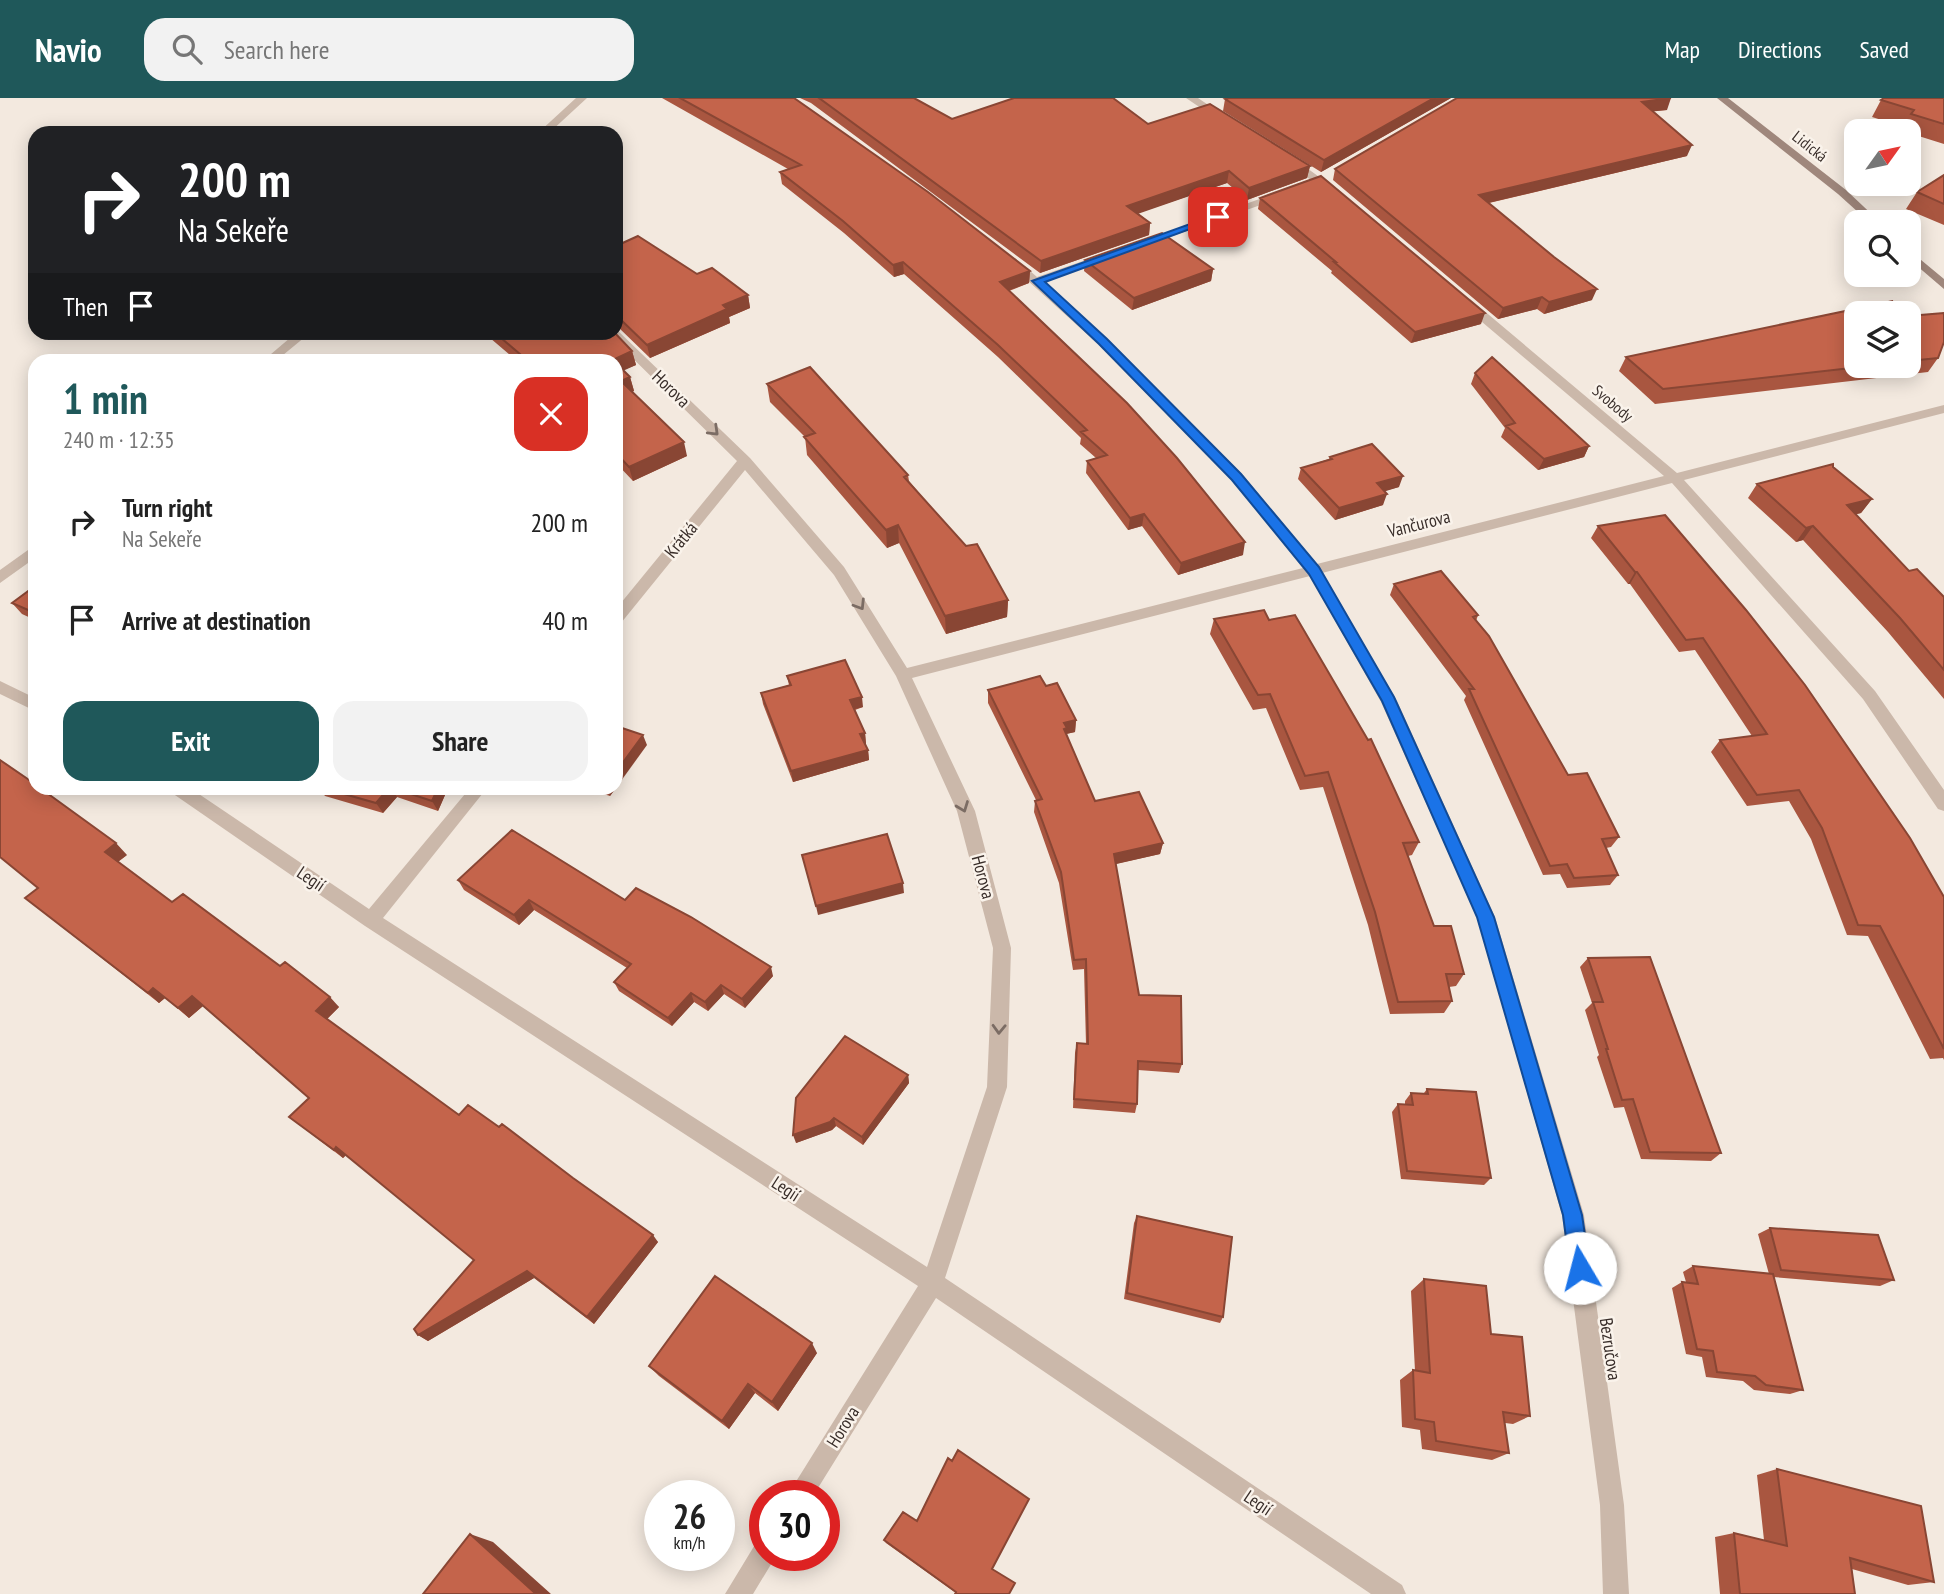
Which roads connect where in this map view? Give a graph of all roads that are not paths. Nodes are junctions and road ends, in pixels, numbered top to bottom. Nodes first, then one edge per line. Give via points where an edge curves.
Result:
1 (582, 98) edge
2 (1191, 98) edge
3 (1722, 98) edge
4 (551, 126) edge
5 (1238, 128) edge
6 (1274, 150) edge
7 (1295, 189) edge
8 (1351, 205) edge
9 (1862, 210) edge
10 (996, 248) edge
11 (1128, 249) edge
12 (1115, 253) edge
13 (1921, 264) edge
14 (1038, 281) junction
15 (1944, 285) edge
16 (1452, 291) edge
17 (295, 340) edge
18 (620, 340) edge
19 (278, 354) edge
20 (1944, 409) edge
21 (745, 461) junction
22 (1676, 478) junction
23 (28, 556) edge
24 (1314, 571) junction
25 (0, 578) edge
26 (623, 610) edge
27 (904, 675) junction
28 (0, 687) edge
29 (28, 701) edge
30 (188, 795) edge
31 (473, 795) edge
32 (1944, 804) edge
33 (371, 920) junction
34 (933, 1283) junction
35 (809, 1480) edge
36 (753, 1571) edge
37 (738, 1594) edge
38 (1393, 1594) edge
39 (1616, 1594) edge

1 - 4 street
2 - 5 street
3 - 9 street, Lidická
6 - 8 street via 1321,179
7 - 11 street
10 - 14 street, Bezručova
12 - 14 street
13 - 15 street
14 - 24 street, Bezručova via 1237,477
16 - 22 street, Svobody
17 - 19 street
18 -> 21 street, Horova
20 - 22 street, Vančurova
21 - 26 street, Krátká
21 -> 27 street, Horova via 839,571
22 - 24 street, Vančurova
22 - 32 street, Svobody via 1869,695
23 - 25 street
24 - 27 street, Vančurova
24 - 39 street, Bezručova via 1389,701 1489,930 1573,1215 1612,1505
27 -> 34 street, Horova via 966,811 1002,948 997,1087
28 - 29 street
30 - 33 street, Legií
31 - 33 street
33 - 34 street, Legií
34 - 35 street, Horova
34 - 38 street, Legií
36 - 37 street

